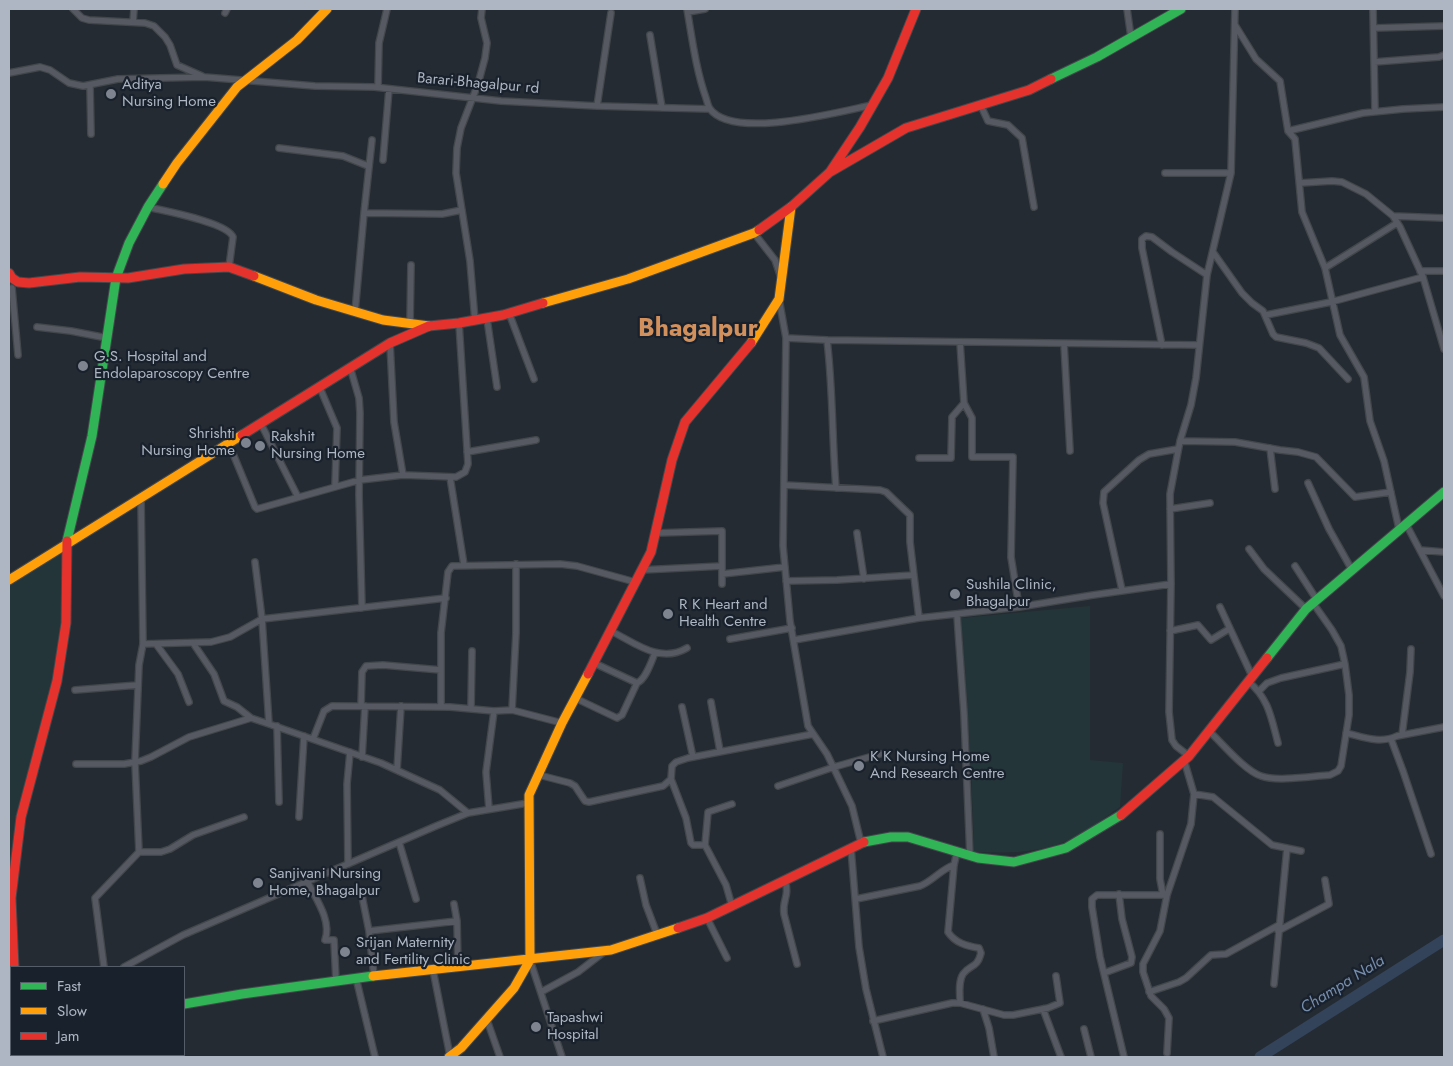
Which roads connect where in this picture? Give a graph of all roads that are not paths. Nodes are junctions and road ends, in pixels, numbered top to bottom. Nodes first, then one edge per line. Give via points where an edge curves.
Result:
1 (74, 9) edge
2 (134, 9) edge
3 (327, 9) edge
4 (387, 9) edge
5 (482, 9) edge
6 (705, 9) edge
7 (916, 9) edge
8 (1127, 9) edge
9 (1181, 9) edge
10 (1235, 9) edge
11 (1373, 9) edge
12 (687, 10) edge
13 (611, 12) dead end
14 (133, 22) junction
15 (1235, 25) junction
16 (1444, 26) edge
17 (1374, 28) junction
18 (650, 34) dead end
19 (1131, 37) junction
20 (1444, 55) edge
21 (1374, 62) junction
22 (9, 73) edge
23 (204, 77) junction
24 (245, 80) junction
25 (90, 86) junction
26 (378, 87) junction
27 (389, 89) junction
28 (472, 97) junction
29 (872, 105) junction
30 (597, 106) junction
31 (981, 106) junction
32 (1444, 107) edge
33 (662, 108) junction
34 (710, 109) junction
35 (1375, 111) junction
36 (1288, 131) junction
37 (90, 134) dead end
38 (372, 140) dead end
39 (279, 148) dead end
40 (383, 160) dead end
41 (368, 166) junction
42 (830, 172) junction
43 (1165, 173) dead end
44 (1231, 173) junction
45 (1300, 183) junction
46 (1034, 206) dead end
47 (148, 207) junction
48 (791, 207) junction
49 (462, 210) junction
50 (364, 213) junction
51 (1393, 216) junction
52 (1444, 218) edge
53 (1397, 223) junction
54 (754, 233) junction
55 (1213, 252) junction
56 (411, 265) dead end
57 (229, 268) junction
58 (1325, 268) junction
59 (1444, 271) edge
60 (9, 273) edge
61 (1422, 274) junction
62 (1207, 276) junction
63 (116, 278) junction
64 (782, 282) junction
65 (13, 287) edge
66 (779, 299) junction
67 (1332, 302) junction
68 (355, 312) junction
69 (509, 313) junction
70 (1266, 315) junction
71 (487, 319) junction
72 (475, 321) junction
73 (459, 323) junction
74 (410, 324) junction
75 (429, 326) junction
76 (37, 328) dead end
77 (107, 338) junction
78 (786, 338) junction
79 (827, 340) junction
80 (960, 342) junction
81 (390, 343) junction
82 (1064, 344) junction
83 (1162, 345) junction
84 (1199, 345) junction
85 (1444, 349) edge
86 (18, 355) dead end
87 (350, 367) junction
88 (534, 379) dead end
89 (1348, 379) dead end
90 (496, 387) dead end
91 (320, 388) junction
92 (964, 403) junction
93 (261, 424) junction
94 (536, 440) dead end
95 (1180, 441) junction
96 (230, 444) junction
97 (1270, 448) junction
98 (1178, 449) junction
99 (1070, 451) dead end
100 (467, 452) junction
101 (919, 458) dead end
102 (403, 475) junction
103 (450, 477) junction
104 (360, 480) junction
105 (1308, 483) dead end
106 (784, 485) junction
107 (335, 486) junction
108 (836, 488) junction
109 (1275, 489) dead end
110 (1391, 492) junction
111 (1444, 492) edge
112 (298, 497) junction
113 (141, 499) junction
114 (1210, 503) dead end
115 (1170, 509) junction
116 (1403, 527) junction
117 (858, 533) dead end
118 (656, 534) junction
119 (66, 545) junction
120 (1249, 549) dead end
121 (1420, 550) junction
122 (1444, 552) edge
123 (254, 562) dead end
124 (516, 564) junction
125 (464, 565) junction
126 (722, 566) junction
127 (1296, 566) dead end
128 (785, 567) junction
129 (641, 570) junction
130 (1352, 570) junction
131 (722, 574) junction
132 (914, 575) junction
133 (864, 579) junction
134 (9, 580) edge
135 (786, 581) junction
136 (635, 582) junction
137 (722, 584) dead end
138 (1171, 584) junction
139 (1122, 590) junction
140 (1444, 596) edge
141 (446, 598) junction
142 (1312, 604) junction
143 (1019, 607) junction
144 (1220, 607) dead end
145 (362, 608) junction
146 (956, 615) junction
147 (919, 618) junction
148 (262, 619) junction
149 (792, 628) junction
150 (1229, 629) junction
151 (1170, 631) junction
152 (611, 632) junction
153 (730, 638) dead end
154 (794, 640) junction
155 (193, 643) junction
156 (143, 644) junction
157 (156, 644) junction
158 (687, 648) dead end
159 (1411, 649) dead end
160 (472, 650) dead end
161 (655, 653) junction
162 (594, 663) junction
163 (1344, 664) junction
164 (441, 670) junction
165 (1250, 678) junction
166 (636, 683) junction
167 (138, 685) junction
168 (75, 690) dead end
169 (1259, 691) junction
170 (575, 698) junction
171 (189, 702) dead end
172 (711, 702) dead end
173 (363, 706) junction
174 (401, 706) junction
175 (441, 706) junction
176 (682, 707) dead end
177 (471, 708) junction
178 (512, 710) junction
179 (494, 711) junction
180 (251, 718) junction
181 (562, 723) junction
182 (269, 724) junction
183 (277, 726) junction
184 (1444, 727) edge
185 (1209, 731) junction
186 (1346, 733) junction
187 (813, 734) junction
188 (1402, 735) junction
189 (304, 736) junction
190 (313, 739) junction
191 (1391, 739) junction
192 (1278, 743) dead end
193 (720, 751) junction
194 (350, 752) junction
195 (880, 754) dead end
196 (362, 757) junction
197 (694, 757) junction
198 (1187, 758) junction
199 (135, 762) junction
200 (76, 764) dead end
201 (834, 767) junction
202 (397, 770) junction
203 (538, 775) junction
204 (671, 779) junction
205 (778, 786) dead end
206 (1194, 794) junction
207 (279, 802) dead end
208 (528, 803) junction
209 (732, 804) dead end
210 (489, 809) junction
211 (468, 813) junction
212 (244, 817) dead end
213 (299, 817) dead end
214 (1160, 834) dead end
215 (399, 842) junction
216 (860, 843) junction
217 (705, 845) junction
218 (851, 848) junction
219 (1286, 848) junction
220 (1301, 851) dead end
221 (139, 852) junction
222 (957, 852) junction
223 (1431, 854) dead end
224 (970, 856) junction
225 (348, 864) junction
226 (954, 865) junction
227 (640, 878) dead end
228 (785, 880) junction
229 (1325, 880) dead end
230 (308, 881) junction
231 (361, 891) dead end
232 (1119, 894) junction
233 (1165, 895) junction
234 (416, 899) dead end
235 (856, 899) junction
236 (454, 904) dead end
237 (732, 906) junction
238 (707, 918) junction
239 (457, 921) junction
240 (1279, 928) junction
241 (369, 932) junction
242 (657, 934) junction
243 (606, 951) junction
244 (727, 958) dead end
245 (530, 960) junction
246 (797, 964) dead end
247 (14, 966) edge
248 (104, 966) edge
249 (126, 966) edge
250 (458, 967) junction
251 (433, 970) junction
252 (1104, 973) junction
253 (374, 976) junction
254 (1056, 976) dead end
255 (356, 978) junction
256 (336, 981) junction
257 (1274, 984) dead end
258 (541, 992) junction
259 (1149, 992) junction
260 (960, 1003) junction
261 (185, 1004) edge
262 (983, 1009) junction
263 (1043, 1009) junction
264 (487, 1020) junction
265 (873, 1021) junction
266 (1084, 1029) dead end
267 (461, 1053) edge
268 (1168, 1053) dead end
269 (375, 1057) edge
270 (449, 1057) edge
271 (500, 1057) edge
272 (562, 1057) edge
273 (884, 1057) edge
274 (994, 1057) edge
275 (1061, 1057) edge
276 (1091, 1057) edge
277 (1124, 1057) edge

1 - 14 street via 88,20
2 - 14 street
3 - 24 main road via 297,40
4 - 26 street via 379,43
5 - 28 street via 487,47
6 - 12 street
7 - 29 main road via 888,78
8 - 19 street
9 - 19 main road
10 - 15 street
11 - 17 street
12 - 34 street
13 - 30 street
14 - 23 street via 154,26 170,45 177,65
15 - 36 street via 1256,59 1280,81
15 - 44 street
16 - 17 street
17 - 21 street
18 - 33 street
19 - 31 main road via 1029,90
20 - 21 street
21 - 35 street
22 - 25 street via 40,67 69,83
23 - 24 street, Barari-Bhagalpur rd
23 - 25 street via 118,79
24 - 26 street, Barari-Bhagalpur rd
24 - 47 main road via 176,163
25 - 37 street
26 - 27 street, Barari-Bhagalpur rd
27 - 28 street, Barari-Bhagalpur rd
27 - 40 street
28 - 30 street, Barari-Bhagalpur rd
28 - 49 street via 457,148 456,173
29 - 34 street via 810,118 764,123 734,122
29 - 42 main road
30 - 33 street, Barari-Bhagalpur rd
31 - 42 main road via 906,128
31 - 46 street via 988,121 1008,125 1022,138
32 - 35 street
33 - 34 street, Barari-Bhagalpur rd
35 - 36 street
36 - 45 street via 1295,139
38 - 41 street
39 - 41 street via 343,156
41 - 50 street
42 - 48 main road
43 - 44 street
44 - 55 street
45 - 51 street via 1342,182 1366,194
45 - 58 street via 1302,212
47 - 57 street via 196,218 231,232
47 - 63 main road via 129,243
48 - 54 main road
48 - 64 main road
49 - 50 street via 442,214
49 - 72 street
50 - 68 street
51 - 52 street
51 - 53 street
53 - 58 street
53 - 61 street
54 - 64 street via 775,260
54 - 69 main road via 628,279
55 - 62 street
55 - 70 street via 1242,294
56 - 74 street
57 - 63 main road via 184,268
57 - 68 main road
58 - 67 street
59 - 61 street
60 - 65 main road
61 - 67 street
61 - 85 street
62 - 83 street via 1152,237 1142,239
62 - 84 street
63 - 65 main road via 80,277
63 - 77 main road
64 - 66 main road
65 - 86 street
66 - 78 street
66 - 118 main road via 756,338 685,422 672,460
67 - 70 street
67 - 110 street via 1340,335 1364,377 1370,421
68 - 74 main road
69 - 71 main road
69 - 88 street
70 - 89 street via 1276,337 1319,348
71 - 72 main road
71 - 90 street
72 - 73 main road
73 - 75 main road
73 - 100 street
74 - 75 main road
75 - 81 main road
76 - 77 street
77 - 119 main road via 92,436
78 - 79 street
78 - 106 street
79 - 80 street
79 - 108 street
80 - 82 street
80 - 92 street
81 - 87 main road
81 - 102 street via 394,422
82 - 83 street
82 - 99 street
83 - 84 street
84 - 95 street via 1191,405
87 - 91 main road
87 - 104 street via 360,406
91 - 93 main road
91 - 107 street via 337,428
92 - 101 street via 952,417 951,458
92 - 143 street via 972,418 972,457 1013,457 1011,557
93 - 96 main road
93 - 112 street
94 - 100 street
95 - 97 street via 1235,442
95 - 98 street
96 - 112 street via 255,507 260,509
96 - 113 main road
97 - 109 street
97 - 110 street via 1316,457 1355,497
98 - 115 street
98 - 139 street via 1149,454 1138,460 1104,492 1103,503
100 - 103 street via 465,472
102 - 103 street
102 - 104 street
103 - 125 street
104 - 107 street
104 - 145 street
105 - 130 street
106 - 108 street
106 - 128 street
107 - 112 street
108 - 132 street via 880,490 907,511 911,519
110 - 116 street
111 - 116 main road
113 - 119 main road
113 - 156 street
114 - 115 street
115 - 138 street
116 - 121 street
116 - 130 main road
117 - 133 street
118 - 126 street via 722,531
118 - 129 main road
119 - 134 main road
119 - 247 main road via 66,623 57,681 21,817 11,898
120 - 142 street via 1264,569
121 - 122 street
121 - 140 street
123 - 148 street
124 - 125 street
124 - 136 street via 569,565
124 - 178 street
125 - 141 street via 449,569
126 - 129 street
126 - 131 street
127 - 142 street
128 - 131 street
128 - 135 street
129 - 136 main road
130 - 142 main road
131 - 137 street
132 - 133 street
132 - 147 street
133 - 135 street
135 - 149 street
136 - 152 main road
138 - 139 street
138 - 151 street
139 - 143 street
141 - 145 street
141 - 164 street via 441,633
142 - 163 street via 1341,646
142 - 165 main road
143 - 146 street
144 - 150 street
145 - 148 street
146 - 147 street
146 - 224 street
147 - 154 street
148 - 155 street via 230,637
148 - 182 street
149 - 153 street
149 - 154 street
150 - 151 street via 1211,640 1198,625
150 - 165 street
151 - 198 street via 1168,712 1172,740
152 - 161 street
152 - 162 main road
154 - 187 street via 808,726
155 - 157 street
155 - 180 street via 214,674 224,701
156 - 157 street
156 - 167 street
157 - 171 street via 178,674
158 - 161 street via 666,655
159 - 188 street
160 - 177 street
161 - 166 street via 640,682
162 - 166 street
162 - 170 main road
163 - 169 street via 1267,682
163 - 186 street via 1349,695
164 - 173 street via 366,666 362,672
164 - 175 street
165 - 169 street
165 - 185 main road
166 - 170 street via 622,715 617,718
167 - 168 street
167 - 199 street
169 - 192 street via 1269,710
170 - 181 main road
172 - 193 street
173 - 174 street
173 - 190 street via 326,708
173 - 196 street
174 - 175 street
174 - 202 street
175 - 177 street
176 - 197 street
177 - 179 street
178 - 179 street
178 - 181 street
179 - 210 street via 486,772
180 - 182 street
180 - 199 street via 189,736 150,758
181 - 203 main road
182 - 183 street
183 - 189 street
183 - 207 street
184 - 188 street
185 - 186 street via 1252,772 1274,779 1330,775 1338,771
185 - 198 main road
186 - 191 street via 1375,740
187 - 193 street
187 - 201 street
188 - 191 street
189 - 190 street
189 - 213 street
190 - 194 street
191 - 223 street
193 - 197 street
194 - 196 street
194 - 225 street
195 - 201 street
196 - 202 street
197 - 204 street via 676,762 672,766
198 - 206 street
198 - 224 main road via 1118,818 1066,848 1014,862
199 - 200 street
199 - 221 street
201 - 205 street
201 - 216 street via 856,816
202 - 211 street via 440,790
203 - 204 street via 570,783 588,802 663,786
203 - 208 main road
204 - 217 street via 691,842 693,845
206 - 219 street via 1213,797 1266,841
206 - 233 street via 1191,824
208 - 210 street
208 - 245 main road
209 - 217 street via 708,812
210 - 211 street
211 - 215 street
212 - 221 street via 193,835 170,849
214 - 233 street via 1160,879
215 - 225 street
215 - 234 street
216 - 218 main road
216 - 222 main road via 908,837
217 - 237 street via 726,885
218 - 228 main road
218 - 235 street
219 - 220 street
219 - 240 street
221 - 248 street via 95,898
222 - 224 main road
222 - 226 street
225 - 230 street
226 - 235 street via 945,867 920,886
226 - 260 street via 948,932 963,945 981,950 979,961 960,980
227 - 242 street
228 - 237 main road
228 - 246 street via 788,890 784,914
229 - 240 street via 1329,904
230 - 249 street via 183,935
230 - 256 street via 325,917 325,940 334,940
231 - 241 street
232 - 233 street
232 - 252 street via 1132,957 1131,962
232 - 252 street via 1097,895 1092,900
233 - 259 street via 1160,931 1143,964
235 - 265 street via 859,947
236 - 239 street
237 - 238 main road
238 - 242 main road
238 - 244 street
239 - 241 street
239 - 250 street
240 - 257 street
240 - 259 street via 1226,954 1210,955 1186,978
241 - 253 street
242 - 243 main road
243 - 245 main road
243 - 258 street via 578,972
245 - 250 main road
245 - 258 street
245 - 264 main road via 514,988
250 - 251 main road
251 - 253 main road
251 - 270 street
252 - 277 street
253 - 255 main road
254 - 263 street via 1060,1003
255 - 256 main road
255 - 269 street
256 - 261 main road
258 - 272 street
259 - 268 street via 1169,1018
260 - 262 street
260 - 265 street
262 - 263 street via 1004,1015
262 - 274 street
263 - 275 street
264 - 267 main road
264 - 271 street
265 - 273 street
266 - 276 street
267 - 270 main road

